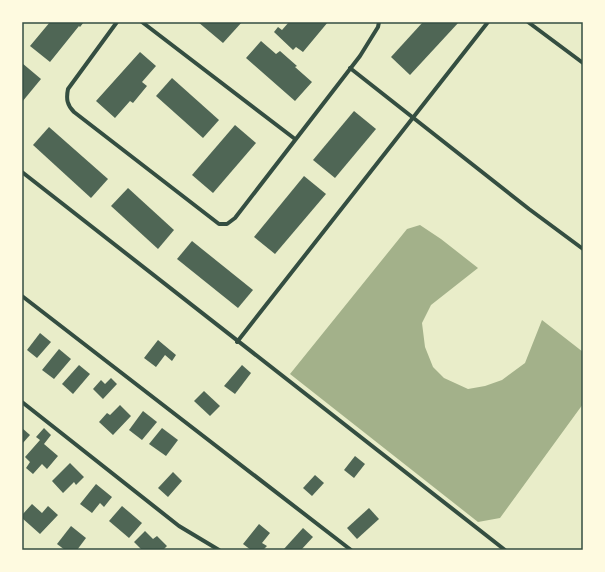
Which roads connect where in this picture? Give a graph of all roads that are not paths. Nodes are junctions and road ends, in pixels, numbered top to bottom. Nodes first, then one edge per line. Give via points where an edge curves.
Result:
1 (117, 22) edge
2 (142, 22) edge
3 (379, 22) edge
4 (488, 22) edge
5 (528, 22) edge
6 (583, 64) edge
7 (350, 68) junction
8 (413, 118) junction
9 (295, 139) junction
10 (22, 172) edge
11 (583, 248) edge
12 (22, 296) edge
13 (237, 342) junction
14 (22, 402) edge
15 (219, 550) edge
16 (351, 550) edge
17 (505, 550) edge

1 - 9 street via 68,89 66,97 69,107 219,224 226,224 234,218
2 - 9 street
3 - 7 street
4 - 8 street
5 - 6 street
7 - 8 street
7 - 9 street
8 - 11 street
8 - 13 street
10 - 13 street
12 - 16 street
13 - 17 street
14 - 15 street via 179,526

